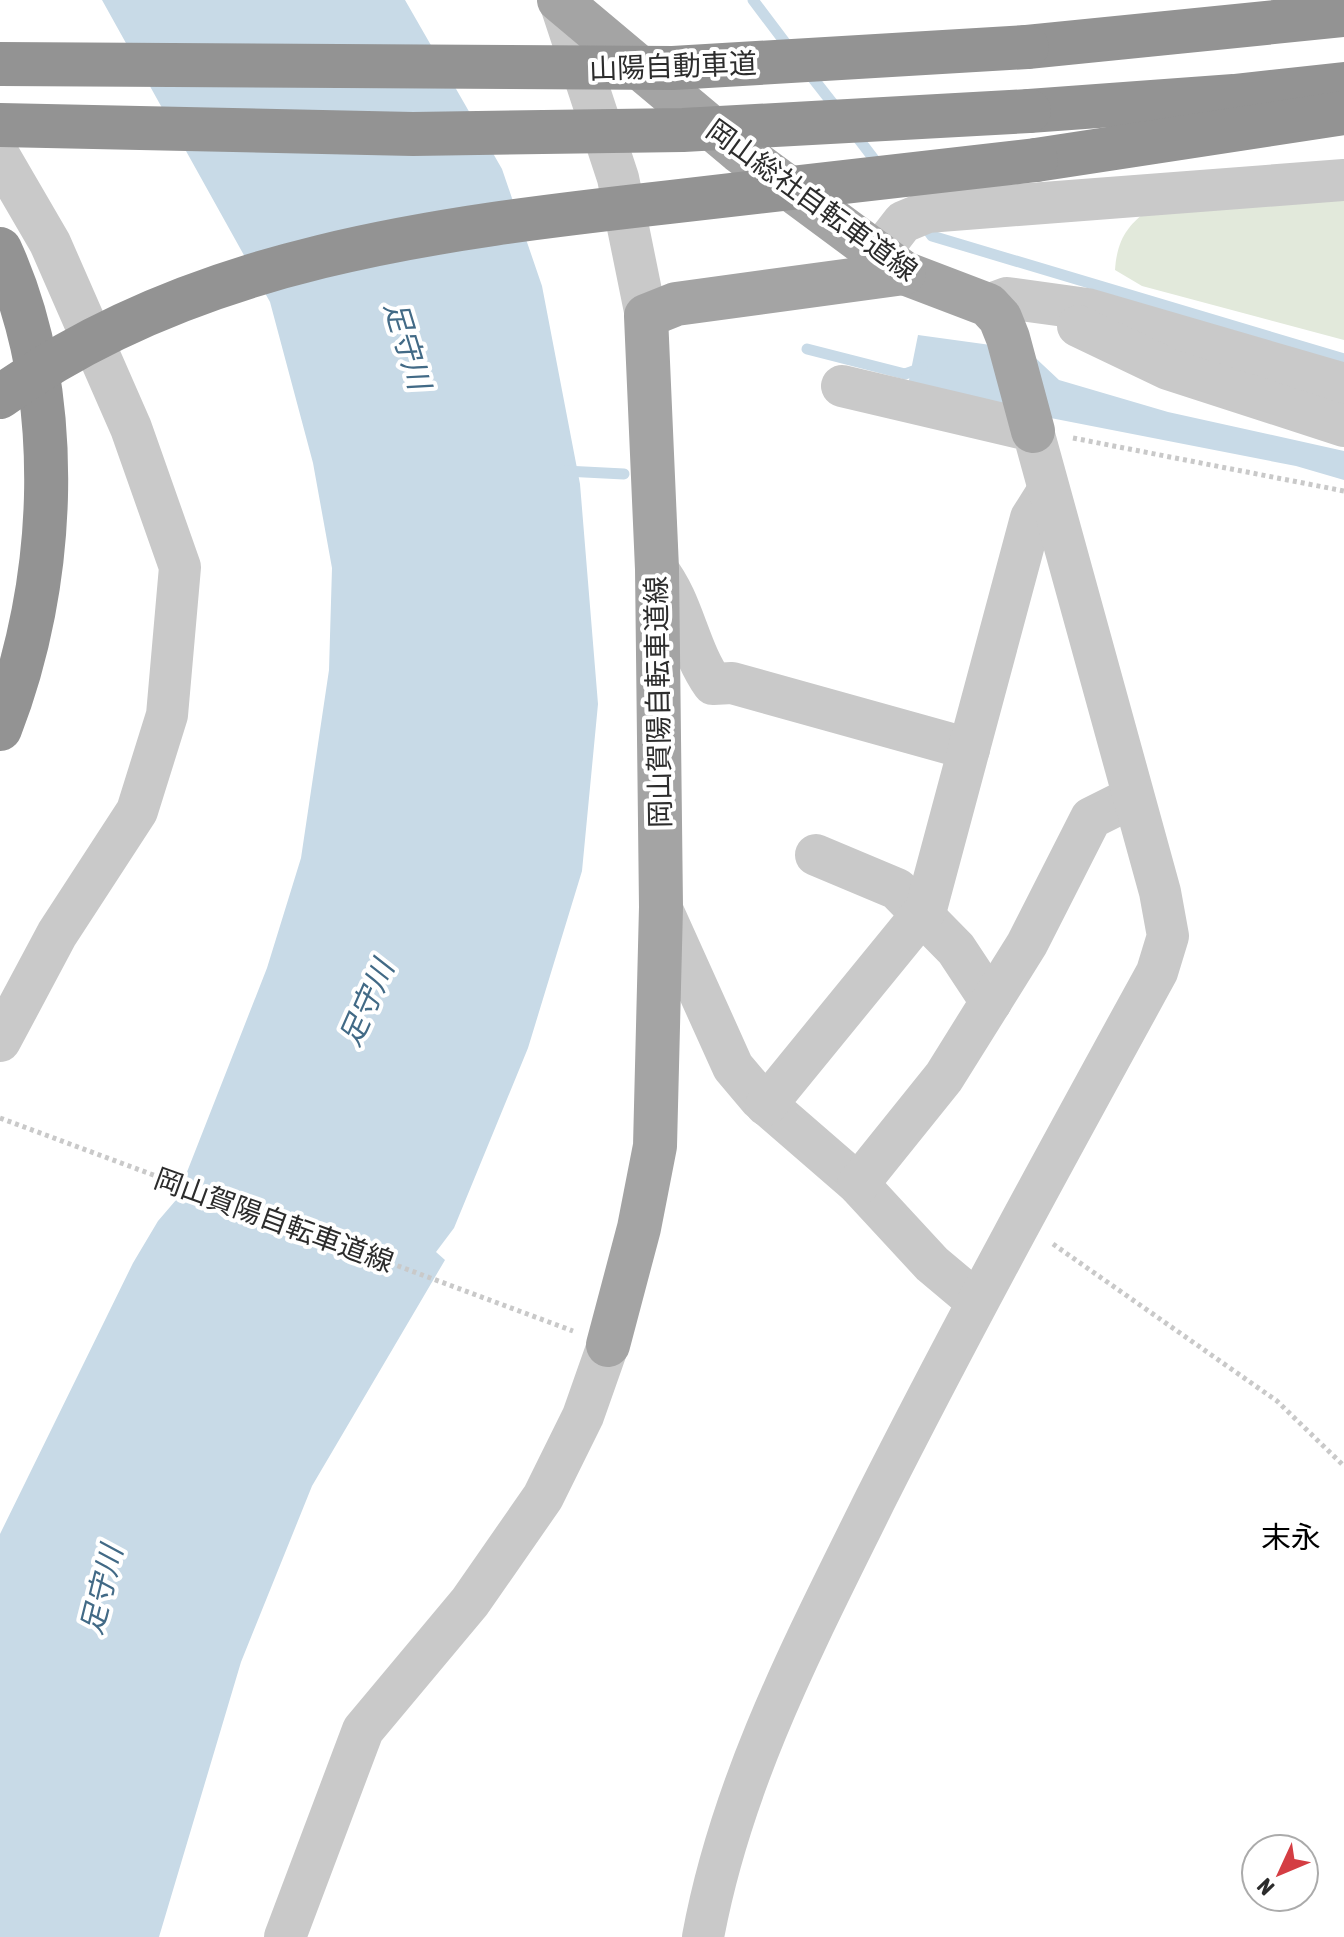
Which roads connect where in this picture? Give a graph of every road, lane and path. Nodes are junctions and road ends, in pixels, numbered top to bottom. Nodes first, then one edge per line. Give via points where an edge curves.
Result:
1 (560, 1) edge
2 (1344, 15) edge
3 (0, 64) edge
4 (1344, 84) edge
5 (1344, 113) edge
6 (0, 125) edge
7 (0, 157) edge
8 (1344, 180) edge
9 (903, 240) junction
10 (0, 249) edge
11 (1035, 302) junction
12 (646, 316) junction
13 (998, 322) junction
14 (1344, 384) edge
15 (842, 386) dead end
16 (0, 397) edge
17 (1031, 425) junction
18 (1344, 426) edge
19 (1048, 491) junction
20 (1344, 491) edge
21 (657, 569) junction
22 (0, 729) edge
23 (969, 749) junction
24 (1133, 797) junction
25 (816, 855) dead end
26 (661, 907) junction
27 (922, 913) junction
28 (991, 1002) junction
29 (0, 1041) edge
30 (766, 1105) junction
31 (3, 1119) edge
32 (858, 1184) junction
33 (1020, 1220) junction
34 (976, 1301) junction
35 (593, 1339) junction
36 (1344, 1466) edge
37 (285, 1937) edge
38 (703, 1937) edge

1 - 9 main road, 岡山総社自転車道線 via 739,151
1 - 12 street via 618,178
2 - 3 highway, 山陽自動車道, bridge via 1027,47 673,68
4 - 6 highway, bridge via 1029,111 683,130 445,134
5 - 16 highway, bridge via 1036,160 578,212 392,241 194,293 71,349
7 - 29 street via 50,243 125,413 180,567 167,715 137,811 57,934
8 - 9 street
9 - 12 main road
9 - 13 main road, 岡山総社自転車道線
10 - 22 highway via 26,329 39,392 47,517 25,654
11 - 13 street via 1007,298
11 - 14 street via 1087,309
11 - 18 street via 1168,369
12 - 21 main road, 岡山賀陽自転車道線
13 - 17 main road
15 - 17 street
17 - 19 street
17 - 20 path
19 - 23 street via 1031,518
19 - 24 street
21 - 23 street via 670,585 713,684 732,683
21 - 26 main road, 岡山賀陽自転車道線
23 - 27 street
24 - 28 street via 1091,818
24 - 33 street via 1168,936 1157,972
25 - 27 street via 897,889
26 - 30 street via 733,1067
26 - 35 main road, 岡山賀陽自転車道線 via 655,1146 639,1228
27 - 28 street via 956,949
27 - 30 street
28 - 32 street via 944,1077
30 - 32 street
31 - 35 path, 岡山賀陽自転車道線
32 - 34 street via 932,1264
33 - 34 street
33 - 36 path via 1277,1401
34 - 38 street via 768,1722 733,1812
35 - 37 street via 583,1416 536,1507 470,1602 363,1730

